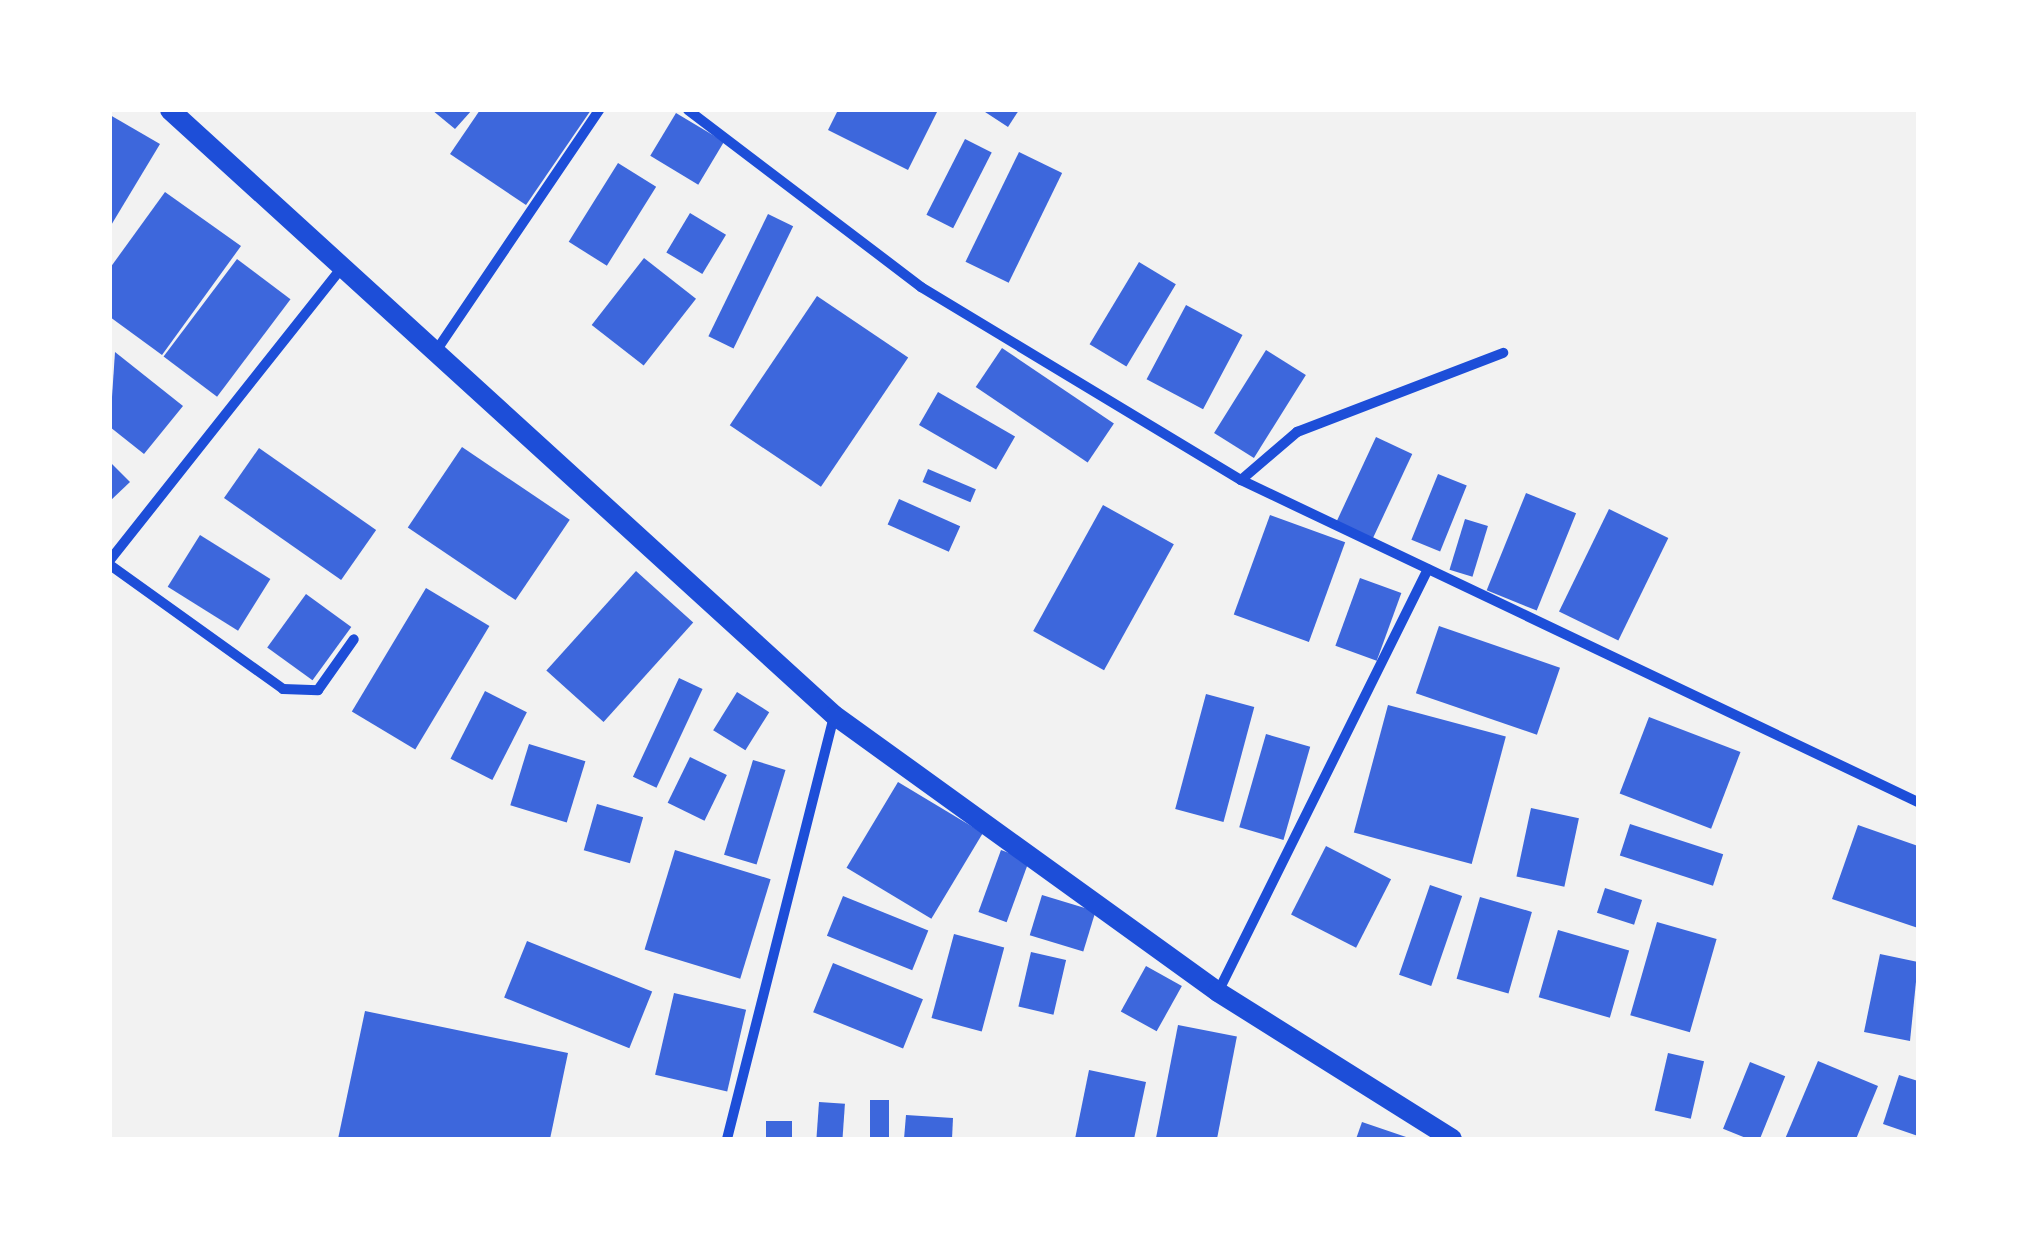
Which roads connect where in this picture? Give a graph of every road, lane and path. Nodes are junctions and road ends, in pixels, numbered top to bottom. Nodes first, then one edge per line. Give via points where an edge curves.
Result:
1 (170, 110) edge
2 (599, 110) edge
3 (688, 110) edge
4 (340, 270) junction
5 (1503, 353) dead end
6 (433, 356) junction
7 (1241, 480) junction
8 (110, 562) edge
9 (1428, 568) junction
10 (354, 639) dead end
11 (834, 715) junction
12 (1918, 802) edge
13 (1218, 992) junction
14 (727, 1139) edge
15 (1452, 1139) edge

1 - 4 main road
2 - 6 street
3 - 7 street via 921,286
4 - 6 main road
4 - 8 street
5 - 7 street via 1297,432
6 - 11 main road
7 - 9 street
8 - 10 street via 283,688 318,690
9 - 12 street
9 - 13 street
11 - 13 main road
11 - 14 street
13 - 15 main road

